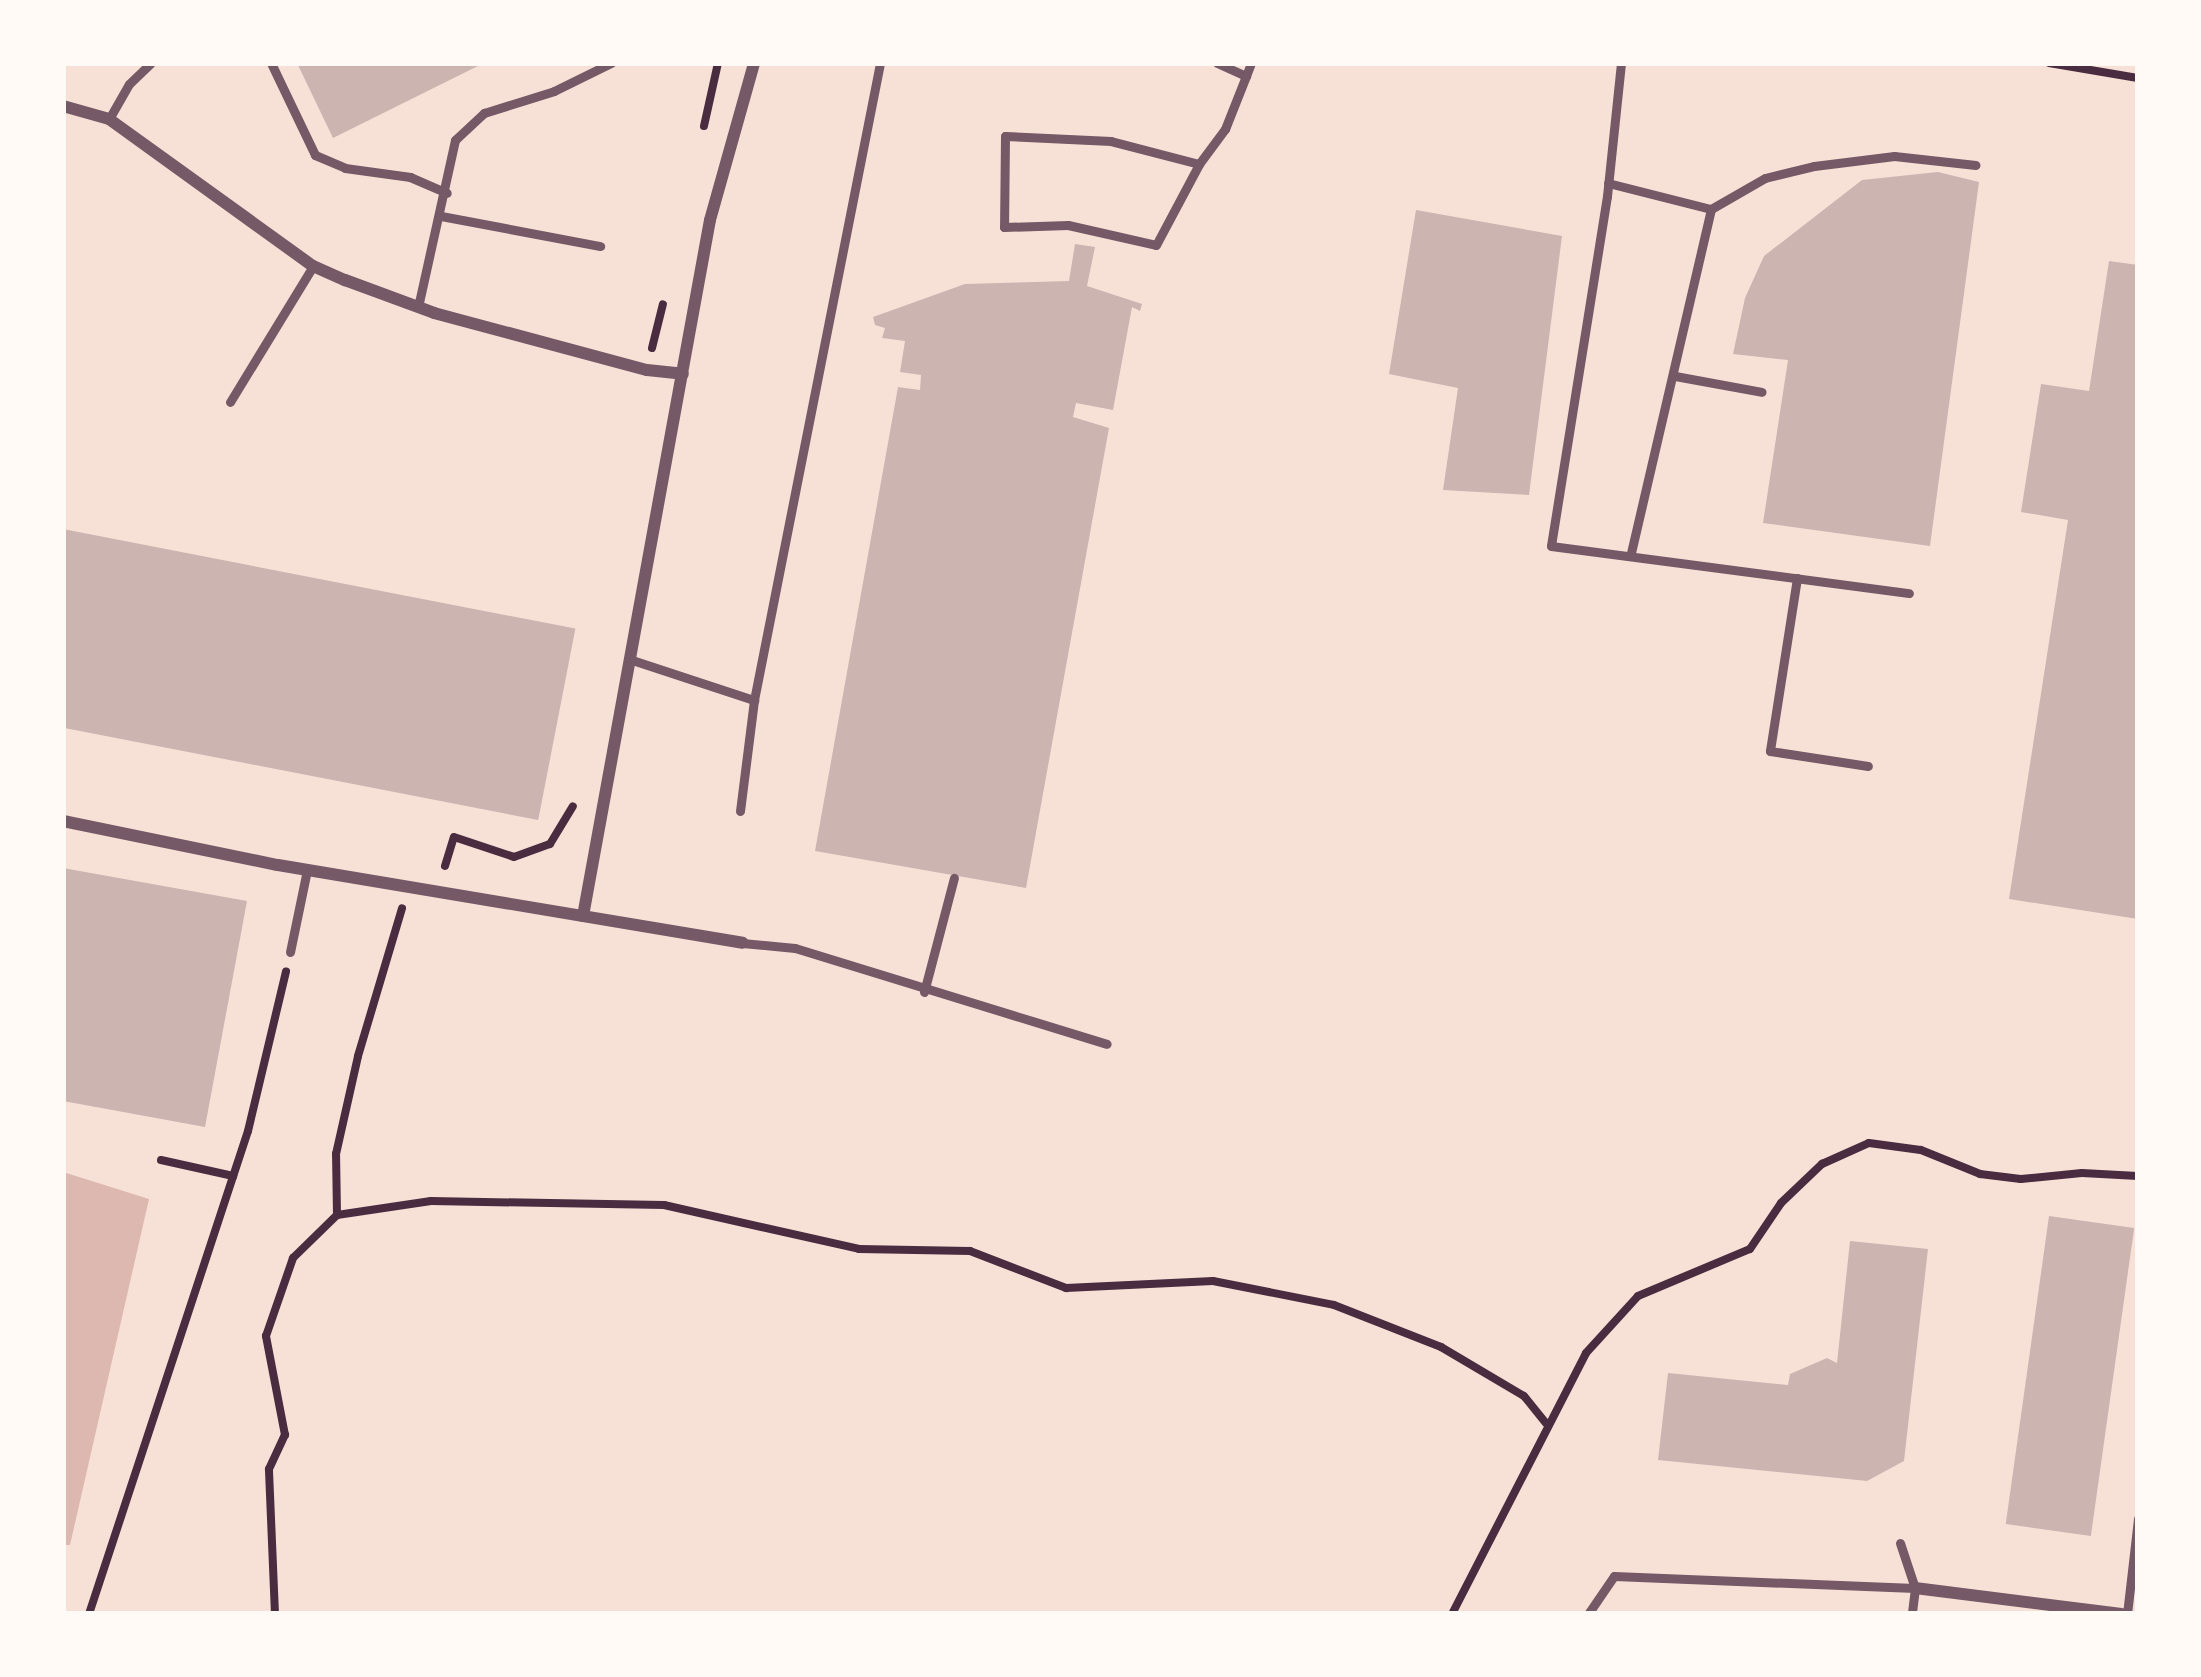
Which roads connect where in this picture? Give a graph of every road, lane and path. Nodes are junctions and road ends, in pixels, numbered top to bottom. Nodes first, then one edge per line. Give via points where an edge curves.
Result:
1 (151, 63) edge
2 (271, 63) edge
3 (611, 63) edge
4 (718, 63) edge
5 (754, 63) edge
6 (880, 63) edge
7 (1216, 63) edge
8 (1251, 63) edge
9 (1621, 63) edge
10 (2049, 63) edge
11 (1246, 76) junction
12 (2138, 78) edge
13 (63, 106) edge
14 (109, 119) junction
15 (702, 132) dead end
16 (1198, 164) junction
17 (1976, 165) dead end
18 (1608, 183) junction
19 (447, 193) junction
20 (1711, 209) junction
21 (441, 217) junction
22 (600, 246) dead end
23 (313, 266) junction
24 (665, 292) dead end
25 (418, 308) junction
26 (647, 370) junction
27 (683, 374) junction
28 (1675, 376) junction
29 (1762, 392) dead end
30 (230, 402) dead end
31 (1630, 556) junction
32 (1797, 578) junction
33 (1910, 593) dead end
34 (629, 658) junction
35 (754, 700) junction
36 (1868, 766) dead end
37 (577, 784) dead end
38 (740, 812) dead end
39 (63, 821) edge
40 (454, 837) dead end
41 (308, 870) junction
42 (954, 878) dead end
43 (406, 886) junction
44 (583, 916) junction
45 (742, 943) joint
46 (290, 952) joint
47 (924, 992) junction
48 (1107, 1044) dead end
49 (161, 1160) dead end
50 (232, 1176) junction
51 (2138, 1176) edge
52 (337, 1215) junction
53 (1546, 1423) junction
54 (2138, 1519) edge
55 (1900, 1543) dead end
56 (1915, 1588) junction
57 (89, 1614) edge
58 (275, 1614) edge
59 (1453, 1614) edge
60 (1588, 1614) edge
61 (1912, 1614) edge
62 (2124, 1614) edge

1 - 14 lane
2 - 19 lane via 314,155
3 - 19 lane via 484,113 454,140
4 - 15 path
5 - 27 street via 710,220
6 - 35 lane
7 - 11 lane
8 - 11 lane
9 - 18 lane
10 - 12 path
11 - 16 lane via 1225,130
13 - 14 street
14 - 23 street
16 - 16 lane via 1112,141 1006,136 1004,226 1068,225 1156,245
17 - 20 lane via 1894,156 1814,166 1765,178
18 - 20 lane
18 - 31 lane via 1551,546
19 - 21 lane
20 - 28 lane
21 - 22 lane
21 - 25 lane
23 - 25 street
23 - 30 lane
24 - 26 path
25 - 26 street
26 - 27 street
27 - 34 street
28 - 29 lane
28 - 31 lane
31 - 32 lane
32 - 33 lane
32 - 36 lane via 1770,751
34 - 35 lane
34 - 44 street
35 - 38 lane
37 - 40 path via 550,844 514,857
39 - 41 street
41 - 43 street
41 - 46 lane
42 - 47 lane
43 - 44 street
43 - 52 path via 336,1154
44 - 45 street
45 - 47 lane via 795,948
46 - 50 path
47 - 48 lane
49 - 50 path
50 - 57 path
51 - 53 path via 2020,1179 1869,1143 1822,1164 1781,1203 1750,1249 1638,1296 1586,1353
52 - 53 path via 431,1201 664,1205 859,1249 970,1251 1066,1288 1214,1281 1334,1305 1441,1348 1524,1396
52 - 58 path via 293,1258 266,1336 285,1435 269,1469
53 - 59 path
54 - 62 lane
55 - 56 lane
56 - 60 lane via 1614,1576
56 - 61 lane
56 - 62 street

